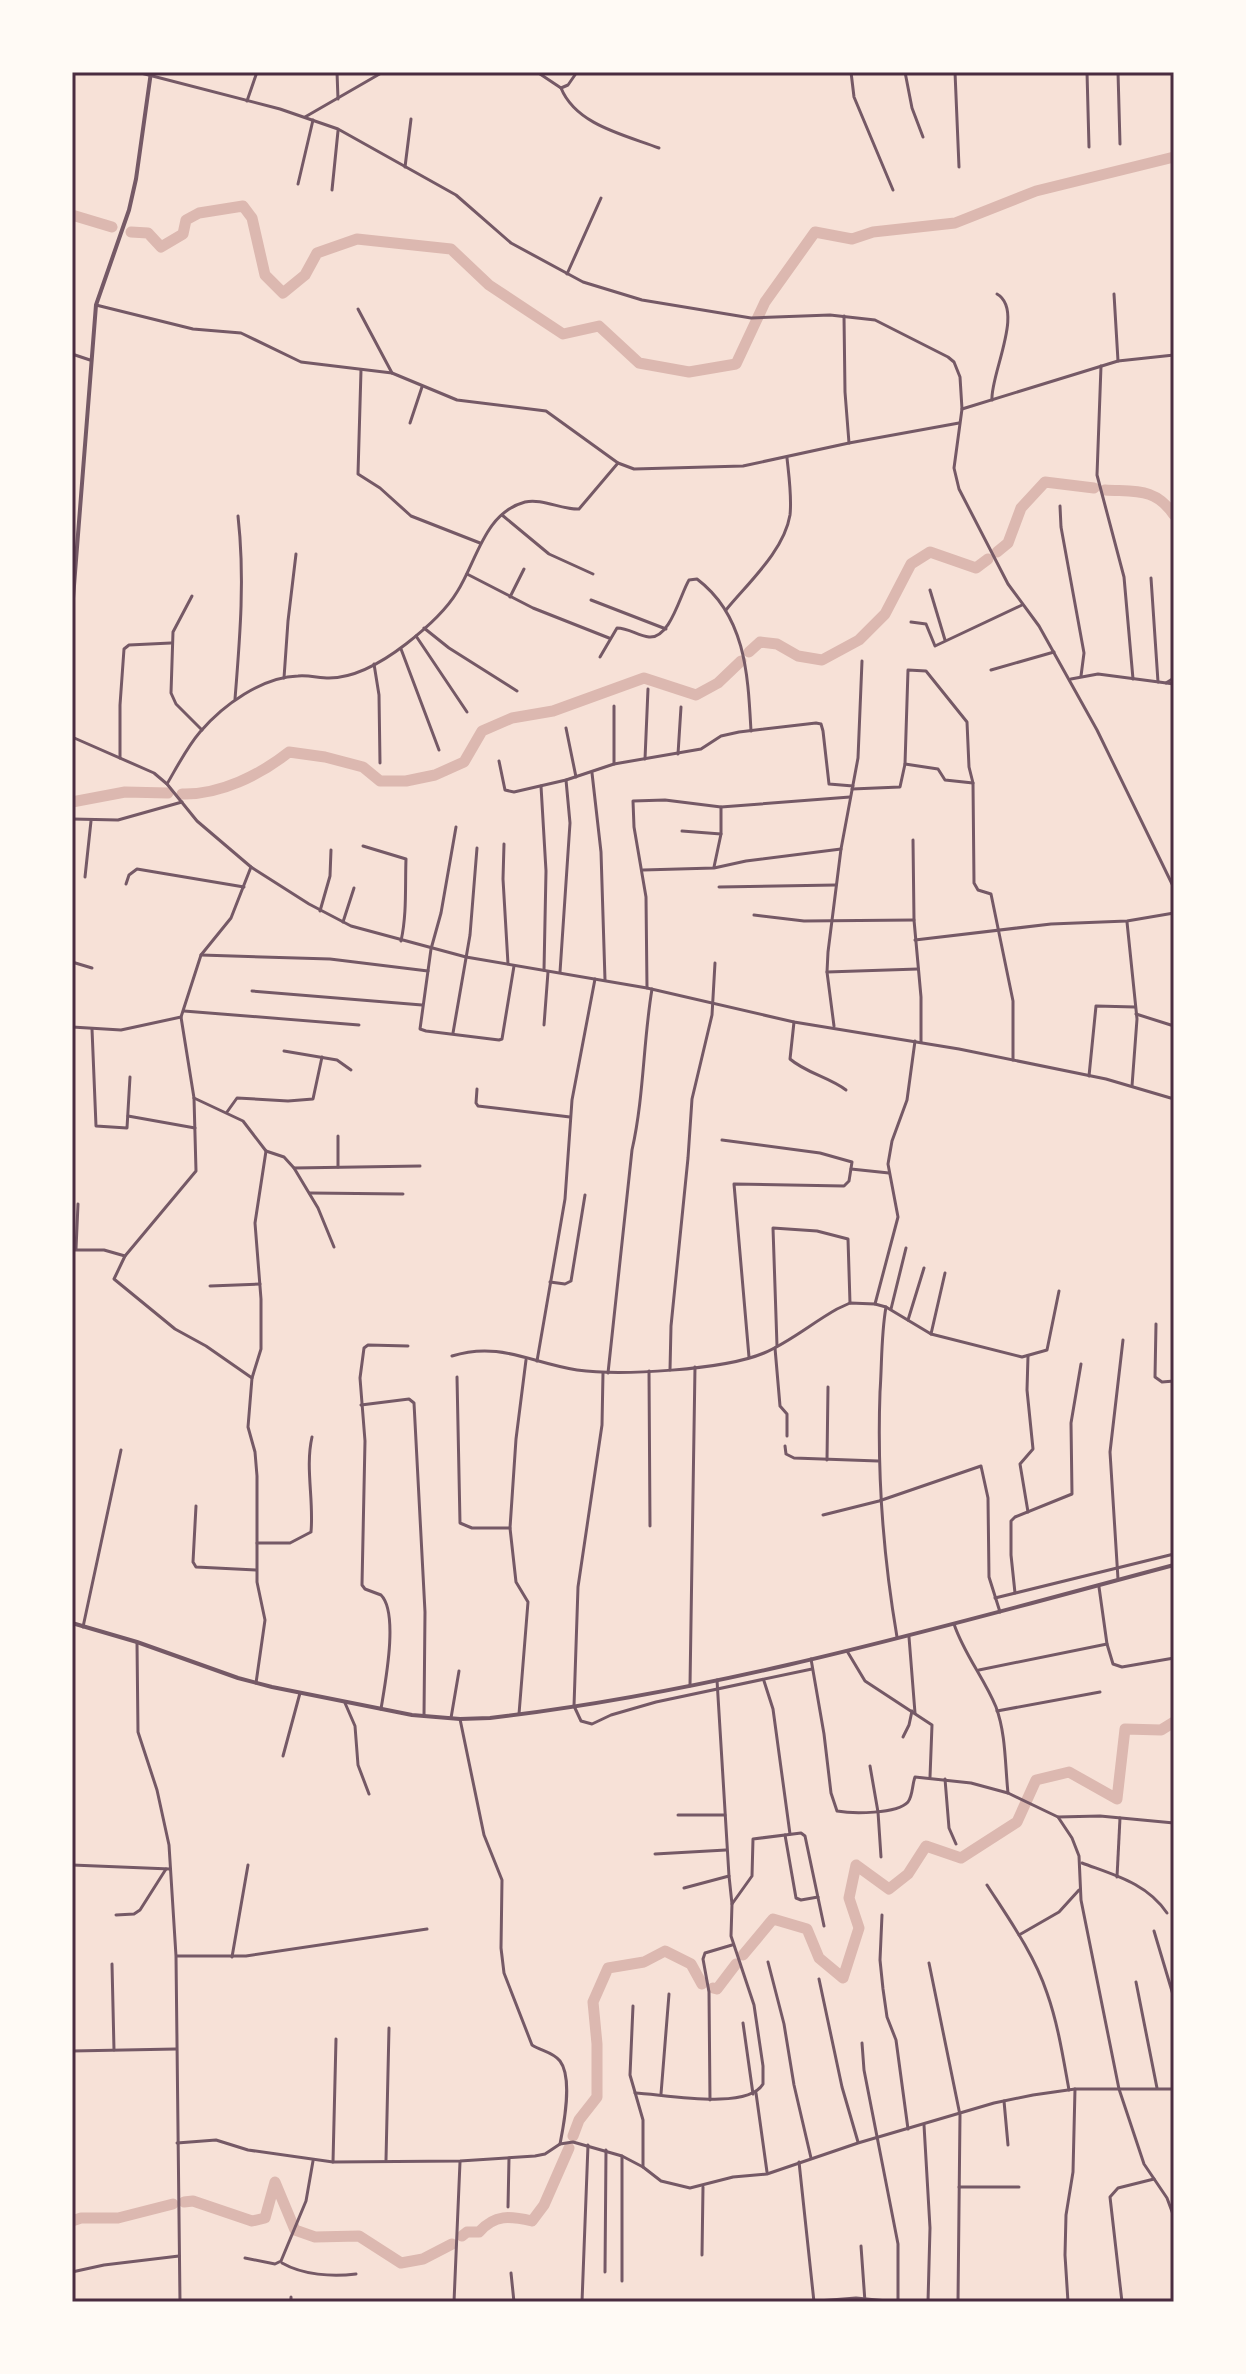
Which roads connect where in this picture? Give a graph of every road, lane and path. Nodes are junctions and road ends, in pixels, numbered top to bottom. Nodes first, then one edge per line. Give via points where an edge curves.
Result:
1 (137, 72) edge
2 (257, 72) edge
3 (337, 72) edge
4 (383, 72) edge
5 (537, 72) edge
6 (577, 72) edge
7 (851, 72) edge
8 (905, 72) edge
9 (955, 72) edge
10 (1087, 72) edge
11 (1118, 72) edge
12 (151, 74) edge
13 (561, 88) junction
14 (338, 99) junction
15 (247, 101) junction
16 (305, 117) junction
17 (411, 119) dead end
18 (313, 120) junction
19 (338, 129) junction
20 (923, 137) dead end
21 (1120, 144) dead end
22 (1089, 147) dead end
23 (659, 148) dead end
24 (405, 167) junction
25 (959, 167) dead end
26 (298, 184) dead end
27 (332, 190) dead end
28 (893, 190) dead end
29 (601, 198) dead end
30 (567, 274) junction
31 (997, 294) dead end
32 (1114, 294) dead end
33 (96, 305) junction
34 (358, 309) dead end
35 (844, 316) junction
36 (72, 354) edge
37 (1174, 355) edge
38 (90, 360) junction
39 (1118, 361) junction
40 (1101, 366) junction
41 (361, 369) junction
42 (392, 373) junction
43 (422, 387) junction
44 (992, 400) junction
45 (962, 409) junction
46 (410, 423) dead end
47 (959, 423) junction
48 (849, 443) junction
49 (787, 458) junction
50 (618, 463) junction
51 (1060, 506) dead end
52 (502, 515) junction
53 (238, 516) dead end
54 (480, 543) junction
55 (296, 554) dead end
56 (524, 569) dead end
57 (467, 574) junction
58 (593, 574) dead end
59 (1151, 578) dead end
60 (74, 584) edge
61 (930, 590) dead end
62 (192, 596) dead end
63 (510, 597) junction
64 (591, 600) dead end
65 (1022, 605) junction
66 (72, 611) edge
67 (725, 611) junction
68 (911, 622) dead end
69 (424, 628) junction
70 (666, 629) junction
71 (416, 635) junction
72 (609, 638) junction
73 (945, 640) junction
74 (171, 643) junction
75 (400, 648) junction
76 (1054, 652) junction
77 (600, 657) dead end
78 (862, 661) dead end
79 (374, 664) junction
80 (991, 670) dead end
81 (1081, 676) junction
82 (284, 678) junction
83 (1174, 678) edge
84 (1133, 679) junction
85 (1070, 680) junction
86 (1158, 682) junction
87 (1166, 683) junction
88 (1174, 684) edge
89 (648, 689) dead end
90 (517, 691) dead end
91 (235, 701) junction
92 (614, 706) dead end
93 (681, 707) dead end
94 (467, 712) dead end
95 (566, 728) dead end
96 (202, 730) junction
97 (751, 731) junction
98 (72, 737) edge
99 (439, 750) dead end
100 (678, 754) junction
101 (120, 758) junction
102 (645, 759) junction
103 (499, 761) dead end
104 (380, 763) dead end
105 (614, 764) junction
106 (905, 764) junction
107 (592, 772) junction
108 (576, 777) junction
109 (566, 780) junction
110 (973, 783) junction
111 (167, 784) junction
112 (541, 786) junction
113 (852, 788) junction
114 (850, 797) junction
115 (183, 802) junction
116 (721, 807) junction
117 (72, 819) edge
118 (91, 821) junction
119 (456, 827) dead end
120 (682, 831) dead end
121 (721, 834) junction
122 (913, 840) dead end
123 (504, 844) dead end
124 (363, 846) dead end
125 (477, 848) dead end
126 (841, 849) junction
127 (331, 850) dead end
128 (251, 867) junction
129 (714, 868) junction
130 (643, 870) junction
131 (85, 877) dead end
132 (126, 884) dead end
133 (836, 885) junction
134 (244, 887) junction
135 (719, 887) dead end
136 (354, 888) dead end
137 (1174, 888) edge
138 (320, 911) junction
139 (1174, 913) edge
140 (754, 915) dead end
141 (831, 919) junction
142 (914, 920) junction
143 (1127, 921) junction
144 (343, 922) junction
145 (1000, 932) junction
146 (915, 940) junction
147 (401, 941) junction
148 (431, 949) junction
149 (201, 955) junction
150 (466, 957) junction
151 (72, 962) edge
152 (715, 963) dead end
153 (508, 964) junction
154 (514, 966) junction
155 (92, 968) dead end
156 (918, 969) junction
157 (428, 971) junction
158 (546, 972) junction
159 (827, 972) junction
160 (560, 973) junction
161 (595, 979) junction
162 (605, 980) junction
163 (650, 988) junction
164 (252, 991) dead end
165 (714, 1003) junction
166 (422, 1005) junction
167 (1135, 1007) junction
168 (184, 1011) junction
169 (1136, 1014) junction
170 (181, 1017) junction
171 (794, 1022) junction
172 (359, 1025) dead end
173 (544, 1025) dead end
174 (1174, 1026) edge
175 (72, 1027) edge
176 (92, 1028) junction
177 (835, 1028) junction
178 (453, 1033) junction
179 (915, 1041) junction
180 (921, 1042) junction
181 (284, 1051) dead end
182 (322, 1057) junction
183 (1013, 1060) junction
184 (351, 1070) dead end
185 (1089, 1076) junction
186 (130, 1077) dead end
187 (1132, 1086) junction
188 (477, 1089) dead end
189 (846, 1090) dead end
190 (194, 1098) junction
191 (1174, 1099) edge
192 (227, 1112) junction
193 (128, 1116) junction
194 (570, 1117) junction
195 (195, 1128) junction
196 (338, 1136) dead end
197 (722, 1140) dead end
198 (266, 1151) junction
199 (420, 1166) dead end
200 (338, 1167) junction
201 (294, 1168) junction
202 (851, 1169) junction
203 (889, 1173) junction
204 (310, 1193) junction
205 (403, 1194) dead end
206 (585, 1195) dead end
207 (78, 1204) dead end
208 (334, 1247) dead end
209 (906, 1248) dead end
210 (74, 1250) edge
211 (125, 1256) junction
212 (924, 1268) dead end
213 (945, 1273) dead end
214 (550, 1282) junction
215 (260, 1284) junction
216 (210, 1286) dead end
217 (1059, 1291) dead end
218 (850, 1303) junction
219 (875, 1304) junction
220 (889, 1308) junction
221 (908, 1320) junction
222 (1156, 1324) dead end
223 (931, 1334) junction
224 (1123, 1340) dead end
225 (408, 1346) dead end
226 (776, 1347) junction
227 (452, 1356) dead end
228 (1028, 1356) junction
229 (749, 1357) junction
230 (527, 1358) junction
231 (537, 1361) junction
232 (1081, 1364) dead end
233 (695, 1367) junction
234 (670, 1370) junction
235 (649, 1371) junction
236 (606, 1373) junction
237 (457, 1377) dead end
238 (252, 1378) junction
239 (1174, 1381) edge
240 (828, 1387) dead end
241 (361, 1405) junction
242 (787, 1436) dead end
243 (312, 1437) dead end
244 (785, 1446) dead end
245 (121, 1450) dead end
246 (827, 1460) junction
247 (878, 1461) junction
248 (879, 1501) junction
249 (196, 1506) dead end
250 (1028, 1512) junction
251 (823, 1515) dead end
252 (650, 1526) dead end
253 (510, 1528) junction
254 (257, 1543) junction
255 (1174, 1554) edge
256 (1174, 1565) edge
257 (1116, 1568) junction
258 (256, 1570) junction
259 (1118, 1581) junction
260 (1099, 1587) junction
261 (1015, 1593) junction
262 (995, 1598) junction
263 (1000, 1612) junction
264 (72, 1623) edge
265 (954, 1624) junction
266 (83, 1627) junction
267 (909, 1636) junction
268 (897, 1640) junction
269 (137, 1642) junction
270 (1107, 1644) junction
271 (847, 1651) junction
272 (1174, 1658) edge
273 (811, 1659) junction
274 (812, 1669) junction
275 (979, 1670) junction
276 (459, 1671) dead end
277 (717, 1680) junction
278 (764, 1681) junction
279 (256, 1683) junction
280 (690, 1686) junction
281 (717, 1691) junction
282 (1100, 1692) dead end
283 (300, 1693) junction
284 (345, 1703) junction
285 (574, 1706) junction
286 (381, 1709) junction
287 (997, 1711) junction
288 (914, 1712) junction
289 (519, 1714) junction
290 (424, 1716) junction
291 (451, 1718) junction
292 (460, 1719) junction
293 (903, 1737) dead end
294 (283, 1756) dead end
295 (870, 1766) dead end
296 (930, 1777) junction
297 (945, 1779) junction
298 (1008, 1793) junction
299 (369, 1794) dead end
300 (878, 1812) junction
301 (678, 1815) dead end
302 (725, 1815) junction
303 (1058, 1817) junction
304 (1120, 1818) junction
305 (1174, 1823) edge
306 (788, 1834) junction
307 (956, 1844) dead end
308 (726, 1850) junction
309 (655, 1854) dead end
310 (881, 1857) dead end
311 (1080, 1863) junction
312 (72, 1865) edge
313 (248, 1865) dead end
314 (168, 1869) junction
315 (729, 1876) junction
316 (1117, 1877) junction
317 (987, 1885) dead end
318 (684, 1888) dead end
319 (1080, 1889) junction
320 (818, 1897) junction
321 (732, 1904) junction
322 (1167, 1913) dead end
323 (116, 1915) dead end
324 (882, 1915) dead end
325 (824, 1926) dead end
326 (427, 1929) dead end
327 (1154, 1931) dead end
328 (1019, 1935) junction
329 (733, 1945) junction
330 (176, 1956) junction
331 (232, 1957) junction
332 (768, 1962) dead end
333 (929, 1963) dead end
334 (112, 1964) dead end
335 (819, 1979) dead end
336 (1136, 1982) dead end
337 (669, 1994) dead end
338 (1174, 1998) edge
339 (633, 2006) dead end
340 (743, 2023) dead end
341 (389, 2028) dead end
342 (336, 2039) dead end
343 (862, 2043) dead end
344 (176, 2049) junction
345 (114, 2050) junction
346 (72, 2051) edge
347 (1072, 2089) junction
348 (1119, 2089) junction
349 (1157, 2089) junction
350 (1174, 2089) edge
351 (635, 2093) junction
352 (661, 2094) junction
353 (754, 2094) junction
354 (710, 2100) junction
355 (1004, 2101) junction
356 (960, 2115) junction
357 (924, 2125) junction
358 (908, 2129) junction
359 (878, 2138) junction
360 (177, 2143) junction
361 (858, 2143) junction
362 (560, 2144) junction
363 (588, 2145) junction
364 (1008, 2145) dead end
365 (606, 2150) junction
366 (622, 2156) junction
367 (509, 2158) junction
368 (811, 2158) junction
369 (386, 2160) junction
370 (313, 2161) junction
371 (460, 2161) junction
372 (333, 2162) junction
373 (799, 2162) junction
374 (643, 2167) junction
375 (767, 2174) junction
376 (1155, 2179) junction
377 (703, 2186) junction
378 (959, 2187) junction
379 (1019, 2187) dead end
380 (508, 2207) dead end
381 (1174, 2217) edge
382 (861, 2246) dead end
383 (702, 2255) dead end
384 (179, 2256) junction
385 (245, 2258) dead end
386 (280, 2263) junction
387 (72, 2272) edge
388 (605, 2272) dead end
389 (511, 2273) dead end
390 (356, 2274) dead end
391 (622, 2281) dead end
392 (864, 2300) edge
393 (180, 2302) edge
394 (454, 2302) edge
395 (514, 2302) edge
396 (582, 2302) edge
397 (805, 2302) edge
398 (814, 2302) edge
399 (898, 2302) edge
400 (928, 2302) edge
401 (958, 2302) edge
402 (1068, 2302) edge
403 (1122, 2302) edge

1 - 12 street
2 - 15 street
3 - 14 street
4 - 14 street
5 - 13 street
6 - 13 street
7 - 28 street via 854,97
8 - 20 street
9 - 25 street
10 - 22 street
11 - 21 street
12 - 15 street
12 - 33 street via 129,210
13 - 23 street via 591,121
14 - 16 street
15 - 16 street
16 - 18 street
17 - 24 street
18 - 19 street
18 - 26 street
19 - 24 street
19 - 27 street
24 - 30 street via 465,202 522,250
29 - 30 street
30 - 35 street via 642,300 751,318
31 - 44 street via 1007,305 1006,343
32 - 39 street
33 - 38 street
33 - 41 street via 193,329 241,333 310,364
34 - 42 street
35 - 45 street via 875,320 948,357 958,369
35 - 48 street
36 - 38 street
37 - 39 street
38 - 60 street
39 - 40 street
40 - 44 street
40 - 84 street via 1097,475 1124,577
41 - 42 street
41 - 54 street via 358,474 411,516
42 - 43 street
43 - 46 street
43 - 50 street via 457,400 550,413
44 - 45 street
45 - 47 street
47 - 48 street
47 - 65 street via 956,481
48 - 49 street
49 - 50 street via 718,468 634,469
49 - 67 street via 787,525 770,557
50 - 52 street via 579,509 532,501
51 - 81 street via 1084,653
52 - 54 street
52 - 58 street via 549,554
53 - 91 street via 242,615
54 - 57 street
55 - 82 street
56 - 63 street
57 - 63 street
57 - 69 street via 450,602
59 - 86 street
60 - 66 street
61 - 73 street
62 - 74 street
63 - 72 street
64 - 70 street
65 - 73 street
65 - 76 street
67 - 70 street via 693,578
67 - 97 street via 746,660
68 - 73 street via 926,624 935,646
69 - 71 street
69 - 90 street
70 - 72 street via 652,637 621,627
71 - 75 street
71 - 94 street
72 - 77 street
74 - 96 street via 172,699
74 - 101 street via 124,649
75 - 79 street
75 - 99 street
76 - 80 street
76 - 85 street
78 - 113 street
79 - 82 street via 347,676
79 - 104 street
81 - 84 street
81 - 85 street
82 - 91 street
83 - 87 street
84 - 86 street
85 - 137 street
86 - 87 street
87 - 88 street
89 - 102 street
91 - 96 street
92 - 105 street
93 - 100 street
95 - 108 street
96 - 111 street
97 - 100 street via 721,736 704,748
97 - 113 street via 821,724 828,782
98 - 101 street
100 - 102 street
101 - 111 street
102 - 105 street
103 - 112 street via 509,792
105 - 107 street
106 - 110 street via 938,769 945,780
106 - 110 street via 910,668 928,672 967,722
106 - 113 street via 899,787
107 - 108 street
107 - 162 street
108 - 109 street
109 - 112 street
109 - 160 street via 570,823
110 - 145 street via 974,883 991,894
111 - 115 street
112 - 158 street
113 - 114 street
114 - 116 street
114 - 126 street
115 - 118 street via 130,818
115 - 128 street
116 - 121 street
116 - 130 street via 633,801
117 - 118 street
118 - 131 street
119 - 148 street
120 - 121 street
121 - 129 street
122 - 142 street
123 - 153 street
124 - 147 street via 406,859
125 - 150 street
126 - 129 street
126 - 133 street
127 - 138 street
128 - 134 street
128 - 138 street
129 - 130 street
130 - 163 street
132 - 134 street via 137,869
133 - 135 street
133 - 141 street
134 - 149 street via 231,918
136 - 144 street
138 - 144 street
139 - 143 street
140 - 141 street
141 - 142 street
141 - 159 street
142 - 146 street
143 - 145 street
143 - 167 street
144 - 147 street
145 - 146 street
145 - 183 street via 1013,1001
146 - 156 street
147 - 148 street
148 - 150 street
148 - 157 street
149 - 157 street via 330,959
149 - 168 street
150 - 153 street
150 - 178 street
151 - 155 street
152 - 165 street
153 - 154 street
154 - 158 street
154 - 178 street via 502,1039
156 - 159 street
156 - 180 street
157 - 166 street
158 - 160 street
158 - 173 street
159 - 177 street
160 - 161 street
161 - 162 street
161 - 194 street
162 - 163 street
163 - 165 street
163 - 236 street via 640,1117
164 - 166 street
165 - 171 street
165 - 234 street via 692,1099
166 - 178 street via 422,1030
167 - 169 street
167 - 185 street via 1096,1006
168 - 170 street
168 - 172 street
169 - 174 street
169 - 187 street
170 - 176 street via 130,1029
170 - 190 street
171 - 177 street
171 - 189 street via 790,1059
175 - 176 street
176 - 193 street via 95,1125 125,1129
177 - 179 street
179 - 180 street
179 - 203 street
180 - 183 street
181 - 182 street
182 - 184 street via 339,1060
182 - 192 street via 313,1099 237,1098
183 - 185 street
185 - 187 street
186 - 193 street
187 - 191 street
188 - 194 street via 478,1106
190 - 192 street
190 - 195 street
192 - 198 street via 243,1121
193 - 195 street
194 - 214 street via 565,1199
195 - 211 street via 194,1175
196 - 200 street
197 - 202 street via 846,1158 852,1160
198 - 201 street via 284,1157
198 - 215 street via 255,1223
199 - 200 street
200 - 201 street
201 - 204 street
202 - 203 street
202 - 229 street via 844,1186 734,1184
203 - 219 street via 898,1217
204 - 205 street
204 - 208 street
206 - 214 street via 571,1281
207 - 210 street
209 - 220 street
210 - 211 street
211 - 238 street via 114,1276 117,1283 175,1329
212 - 221 street
213 - 223 street
214 - 231 street
215 - 216 street
215 - 238 street via 261,1349
217 - 228 street via 1047,1350
218 - 219 street
218 - 226 street
218 - 226 street via 847,1238 773,1228
219 - 220 street
220 - 221 street
220 - 247 street via 882,1338
221 - 223 street
222 - 239 street via 1155,1377
223 - 228 street
224 - 257 street via 1110,1452
225 - 241 street via 364,1348
226 - 229 street
226 - 242 street
227 - 230 street via 488,1349
228 - 250 street via 1033,1449 1020,1464
229 - 233 street
230 - 231 street
230 - 253 street
231 - 236 street
232 - 250 street via 1071,1423 1072,1494
233 - 234 street
233 - 280 street
234 - 235 street
235 - 236 street
235 - 252 street
236 - 285 street via 578,1587
237 - 253 street via 460,1523
238 - 254 street via 248,1427 256,1463
240 - 246 street
241 - 286 street via 362,1585 381,1595 389,1609
241 - 290 street via 409,1399 414,1403 425,1612
243 - 254 street via 311,1532 290,1543
244 - 246 street via 794,1458
245 - 266 street
246 - 247 street
247 - 248 street
248 - 251 street
248 - 262 street via 981,1466
248 - 268 street
249 - 258 street via 196,1567
250 - 261 street via 1015,1517 1010,1526
253 - 289 street via 516,1582 528,1602
254 - 258 street
255 - 257 street
256 - 259 street
257 - 259 street
257 - 261 street
258 - 279 street via 265,1620
259 - 260 street
260 - 263 street
260 - 270 street
261 - 262 street
262 - 263 street
263 - 265 street
264 - 266 street
265 - 267 street
265 - 275 street
266 - 269 street
267 - 268 street
267 - 288 street
268 - 271 street
269 - 279 street
269 - 314 street via 138,1732 166,1822
270 - 272 street via 1111,1661 1122,1667
270 - 275 street
271 - 273 street
271 - 288 street via 865,1681
273 - 274 street
273 - 277 street
274 - 278 street
274 - 300 street via 834,1807
275 - 287 street
276 - 291 street
277 - 280 street
277 - 281 street
278 - 281 street
278 - 306 street via 773,1709
279 - 283 street
280 - 285 street
281 - 285 street via 646,1705 592,1724 581,1721
281 - 302 street
282 - 287 street
283 - 284 street
283 - 294 street
284 - 286 street
284 - 299 street
285 - 289 street
286 - 290 street
287 - 298 street
288 - 293 street
288 - 296 street via 934,1731
289 - 292 street
290 - 291 street
291 - 292 street
292 - 362 street via 484,1835 502,1880 504,1973 532,2045 558,2058 564,2072 566,2115
295 - 300 street
296 - 297 street
296 - 300 street via 915,1777 906,1804
297 - 298 street
297 - 307 street via 945,1806
298 - 303 street
300 - 310 street
301 - 302 street
302 - 308 street
303 - 304 street
303 - 311 street
304 - 305 street
304 - 316 street
306 - 320 street via 805,1836
306 - 320 street via 796,1898
306 - 321 street via 753,1839 752,1876
308 - 309 street
308 - 315 street
311 - 316 street
311 - 319 street
312 - 314 street
313 - 331 street
314 - 323 street via 140,1910
314 - 330 street
315 - 318 street
315 - 321 street
316 - 322 street via 1149,1892
317 - 328 street
319 - 328 street via 1059,1912
319 - 348 street
320 - 325 street
321 - 329 street
324 - 358 street via 883,1989
326 - 331 street
327 - 338 street
328 - 347 street via 1046,1990
329 - 353 street via 760,2036 764,2079
329 - 354 street via 709,1950 703,1959 709,1992
330 - 331 street
330 - 344 street
332 - 368 street
333 - 356 street
334 - 345 street
335 - 361 street
336 - 349 street
337 - 352 street
339 - 351 street via 630,2075
340 - 353 street
341 - 369 street
342 - 372 street
343 - 359 street
344 - 345 street
344 - 360 street
345 - 346 street
347 - 348 street
347 - 355 street
347 - 402 street
348 - 349 street
348 - 376 street via 1144,2164
349 - 350 street
351 - 352 street
351 - 374 street via 644,2129
352 - 354 street
353 - 354 street
353 - 375 street
355 - 356 street
355 - 364 street
356 - 357 street
356 - 378 street
357 - 358 street
357 - 400 street
358 - 359 street
359 - 361 street
359 - 399 street via 898,2244
360 - 370 street via 216,2140
360 - 384 street
361 - 368 street
362 - 363 street
362 - 367 street via 545,2154
363 - 365 street
363 - 396 street
365 - 366 street
365 - 388 street
366 - 374 street
366 - 391 street
367 - 371 street
367 - 380 street
368 - 373 street
369 - 371 street
369 - 372 street
370 - 372 street
370 - 386 street via 302,2214
371 - 394 street
373 - 375 street
373 - 398 street
374 - 377 street via 670,2185
375 - 377 street
376 - 381 street
376 - 403 street via 1118,2188 1110,2197
377 - 383 street
378 - 379 street
378 - 401 street
382 - 392 street
384 - 387 street
384 - 393 street
385 - 386 street
386 - 390 street via 297,2270
389 - 395 street
392 - 398 street
392 - 399 street
397 - 398 street

